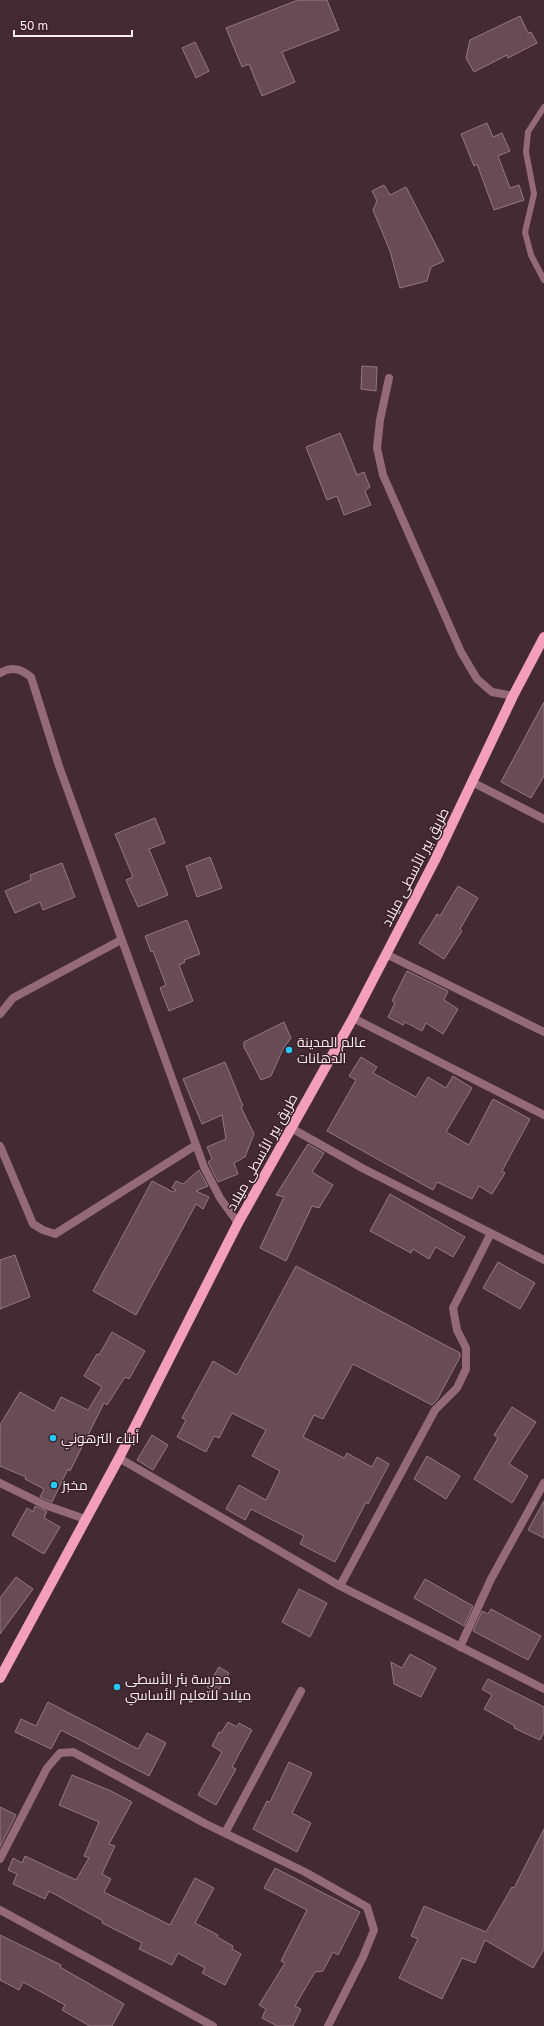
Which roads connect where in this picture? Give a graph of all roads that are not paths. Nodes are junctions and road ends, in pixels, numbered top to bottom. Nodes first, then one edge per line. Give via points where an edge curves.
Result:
1 (544, 107) edge
2 (544, 280) edge
3 (389, 378) dead end
4 (544, 637) edge
5 (0, 673) edge
6 (513, 696) junction
7 (472, 782) junction
8 (544, 819) edge
9 (121, 940) junction
10 (386, 954) junction
11 (0, 1014) edge
12 (353, 1018) junction
13 (544, 1032) edge
14 (544, 1114) edge
15 (291, 1128) junction
16 (196, 1145) junction
17 (0, 1146) edge
18 (238, 1222) junction
19 (491, 1233) junction
20 (544, 1260) edge
21 (118, 1458) junction
22 (0, 1483) edge
23 (544, 1483) edge
24 (85, 1519) junction
25 (340, 1586) junction
26 (460, 1647) junction
27 (0, 1678) edge
28 (544, 1689) edge
29 (301, 1691) dead end
30 (225, 1833) junction
31 (0, 1859) edge
32 (0, 1910) edge
33 (213, 2026) edge
34 (328, 2026) edge

1 - 2 lane via 528,132 526,152 534,194 525,232 531,255
3 - 6 street via 377,448 383,475 461,652 477,678 492,692
4 - 6 main road, طريق بير الأسطى ميلاد
5 - 9 street via 8,668 23,670 31,678 59,766
6 - 7 main road, طريق بير الأسطى ميلاد
7 - 8 street
7 - 10 main road, طريق بير الأسطى ميلاد
9 - 11 street via 13,998
9 - 16 street
10 - 12 main road, طريق بير الأسطى ميلاد
10 - 13 street
12 - 14 street
12 - 15 main road, طريق بير الأسطى ميلاد
15 - 18 main road, طريق بير الأسطى ميلاد
15 - 19 street via 364,1169
16 - 17 street via 55,1234 33,1224
16 - 18 street via 220,1198
18 - 21 main road, طريق بير الأسطى ميلاد
19 - 20 street
19 - 25 street via 453,1308 458,1330 466,1348 466,1369 458,1388 435,1410
21 - 24 main road, طريق بير الأسطى ميلاد
21 - 25 street
22 - 24 street via 45,1505
23 - 26 street via 491,1579
24 - 27 main road, طريق بير الأسطى ميلاد
25 - 26 street
26 - 28 street
29 - 30 street
30 - 31 street via 73,1752 60,1753 47,1768
30 - 34 street via 305,1872 366,1907 374,1930
32 - 33 street

